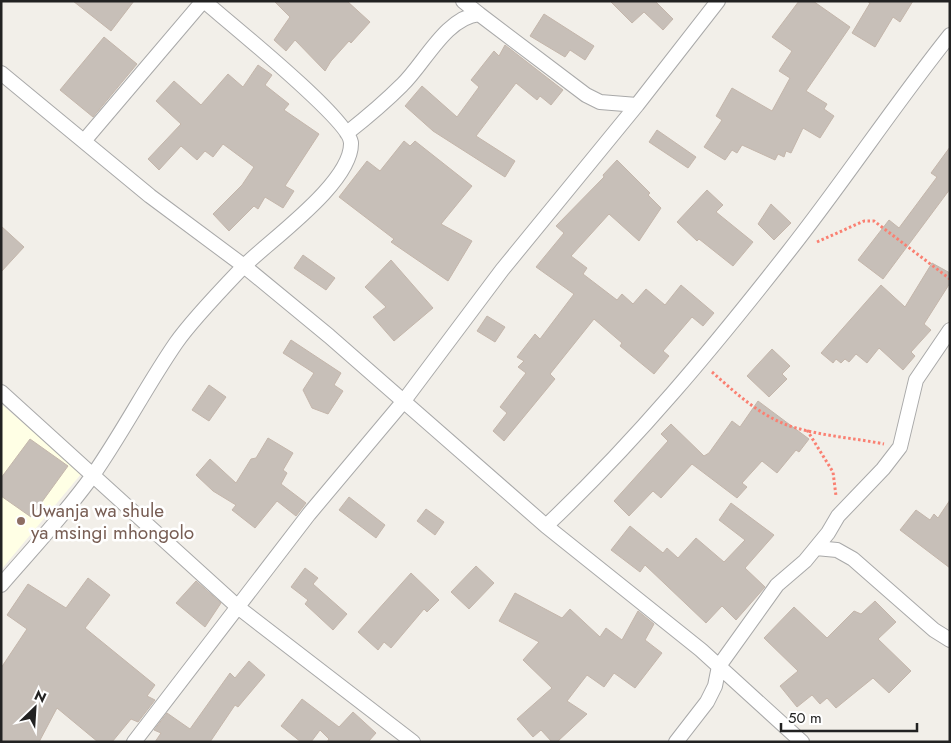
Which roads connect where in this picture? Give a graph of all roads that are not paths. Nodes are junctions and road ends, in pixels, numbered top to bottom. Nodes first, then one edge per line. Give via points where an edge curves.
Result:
1 (203, 1) edge
2 (463, 1) edge
3 (718, 1) edge
4 (479, 14) junction
5 (950, 35) edge
6 (1, 72) edge
7 (637, 105) junction
8 (347, 133) junction
9 (84, 141) junction
10 (244, 266) junction
11 (950, 330) edge
12 (1, 392) edge
13 (403, 402) junction
14 (93, 475) junction
15 (546, 526) junction
16 (816, 548) junction
17 (1, 585) edge
18 (239, 608) junction
19 (950, 640) edge
20 (719, 666) junction
21 (137, 740) edge
22 (801, 741) edge
23 (413, 742) edge
24 (676, 742) edge

1 - 8 street via 286,71
1 - 9 street
2 - 4 street
3 - 7 street
4 - 7 street via 586,95 600,102
4 - 8 street via 462,19 446,33 403,85
5 - 15 street via 790,250 700,361 602,472
6 - 9 street
7 - 13 street via 502,270
8 - 10 street via 351,143 340,174
9 - 10 street via 150,196
10 - 13 street
10 - 14 street via 177,341
11 - 16 street via 916,380 900,447 836,519
12 - 14 street
13 - 15 street
13 - 18 street via 309,514
14 - 17 street
14 - 18 street
15 - 20 street
16 - 19 street via 837,550 853,559 934,630
16 - 20 street via 777,585
18 - 21 street
18 - 23 street
20 - 22 street
20 - 24 street via 715,686 707,702

